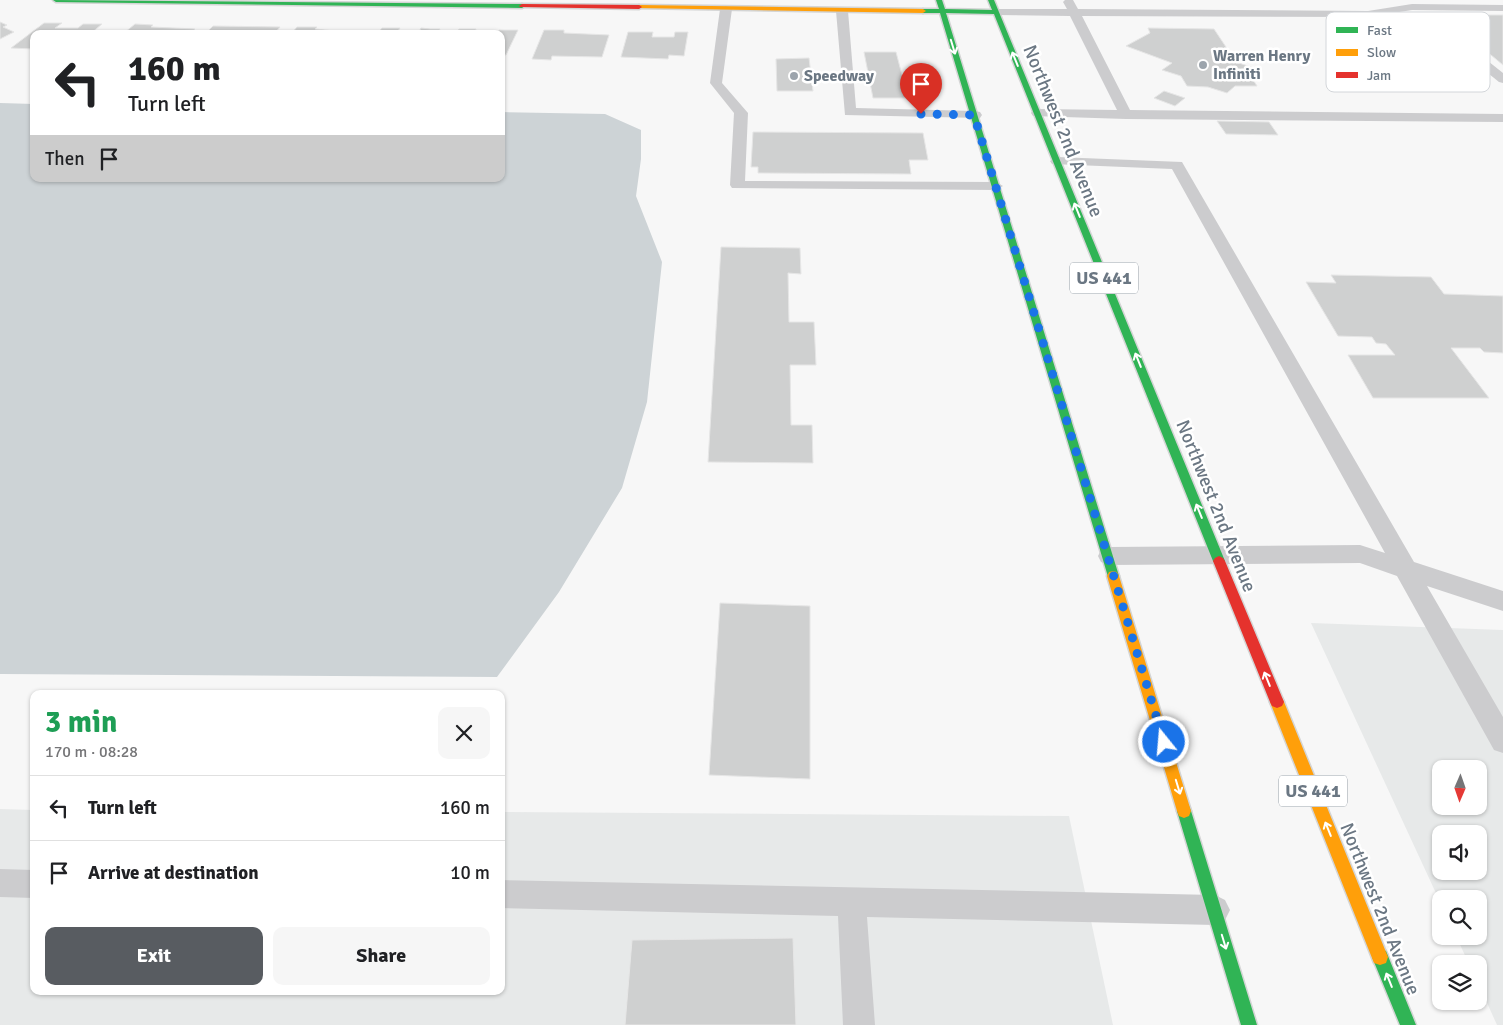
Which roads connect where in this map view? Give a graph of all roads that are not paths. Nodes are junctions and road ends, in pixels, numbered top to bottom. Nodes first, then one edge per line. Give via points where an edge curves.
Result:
1 (56, 0) edge
2 (938, 0) edge
3 (991, 0) edge
4 (1068, 0) edge
5 (1356, 0) edge
6 (260, 1) edge
7 (721, 6) edge
8 (1503, 8) edge
9 (842, 10) junction
10 (942, 12) junction
11 (996, 12) junction
12 (1074, 12) junction
13 (1366, 12) edge
14 (1381, 12) edge
15 (1326, 14) edge
16 (1490, 68) edge
17 (1503, 79) edge
18 (1038, 114) junction
19 (974, 115) junction
20 (1126, 115) junction
21 (1503, 118) edge
22 (1057, 162) junction
23 (996, 186) junction
24 (1108, 556) junction
25 (1217, 556) junction
26 (1405, 569) junction
27 (1503, 602) edge
28 (1503, 741) edge
29 (0, 883) edge
30 (30, 884) edge
31 (505, 894) edge
32 (852, 902) junction
33 (1215, 910) junction
34 (859, 1025) edge
35 (1249, 1025) edge
36 (1408, 1025) edge

1 - 6 main road
2 - 10 main road
3 - 11 main road, Northwest 2nd Avenue / US 441
4 - 12 lane
5 - 13 lane
6 - 7 main road
7 - 9 main road
7 - 23 lane via 716,83 741,113 738,185
8 - 14 lane via 1412,7
9 - 10 main road
9 - 19 lane via 850,112
10 - 11 main road
10 -> 19 main road
11 - 12 lane
18 -> 11 main road, Northwest 2nd Avenue / US 441
12 - 15 lane
12 - 20 lane
16 - 17 lane
18 - 20 lane
18 - 22 main road, Northwest 2nd Avenue / US 441
19 - 23 main road
20 - 21 lane
25 -> 22 main road, Northwest 2nd Avenue / US 441
22 - 26 lane via 1177,166
23 - 24 main road
24 - 25 lane
24 -> 33 main road
25 - 26 lane via 1360,554
36 -> 25 main road, Northwest 2nd Avenue / US 441
26 - 27 lane
26 - 28 lane
29 - 30 lane
31 - 32 lane
32 - 33 lane
32 - 34 lane
33 -> 35 main road

